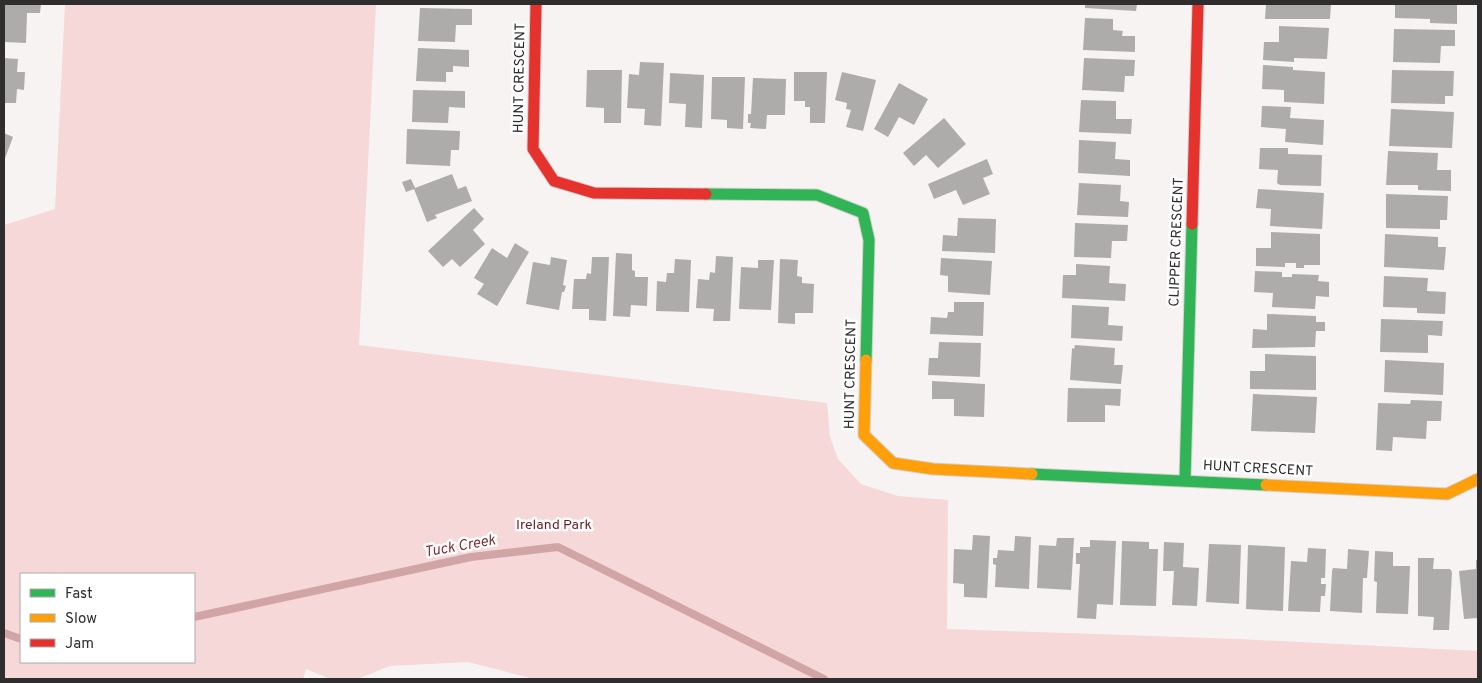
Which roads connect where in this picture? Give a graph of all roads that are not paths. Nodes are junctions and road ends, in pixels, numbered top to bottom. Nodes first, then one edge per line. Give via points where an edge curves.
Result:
1 (536, 4) edge
2 (1198, 4) edge
3 (1478, 479) edge
4 (1185, 480) junction

1 - 4 street, HUNT CRESCENT via 533,149 554,181 594,192 817,195 864,213 869,240 864,436 894,463 933,470
2 - 4 street, CLIPPER CRESCENT
3 - 4 street, HUNT CRESCENT via 1447,494

